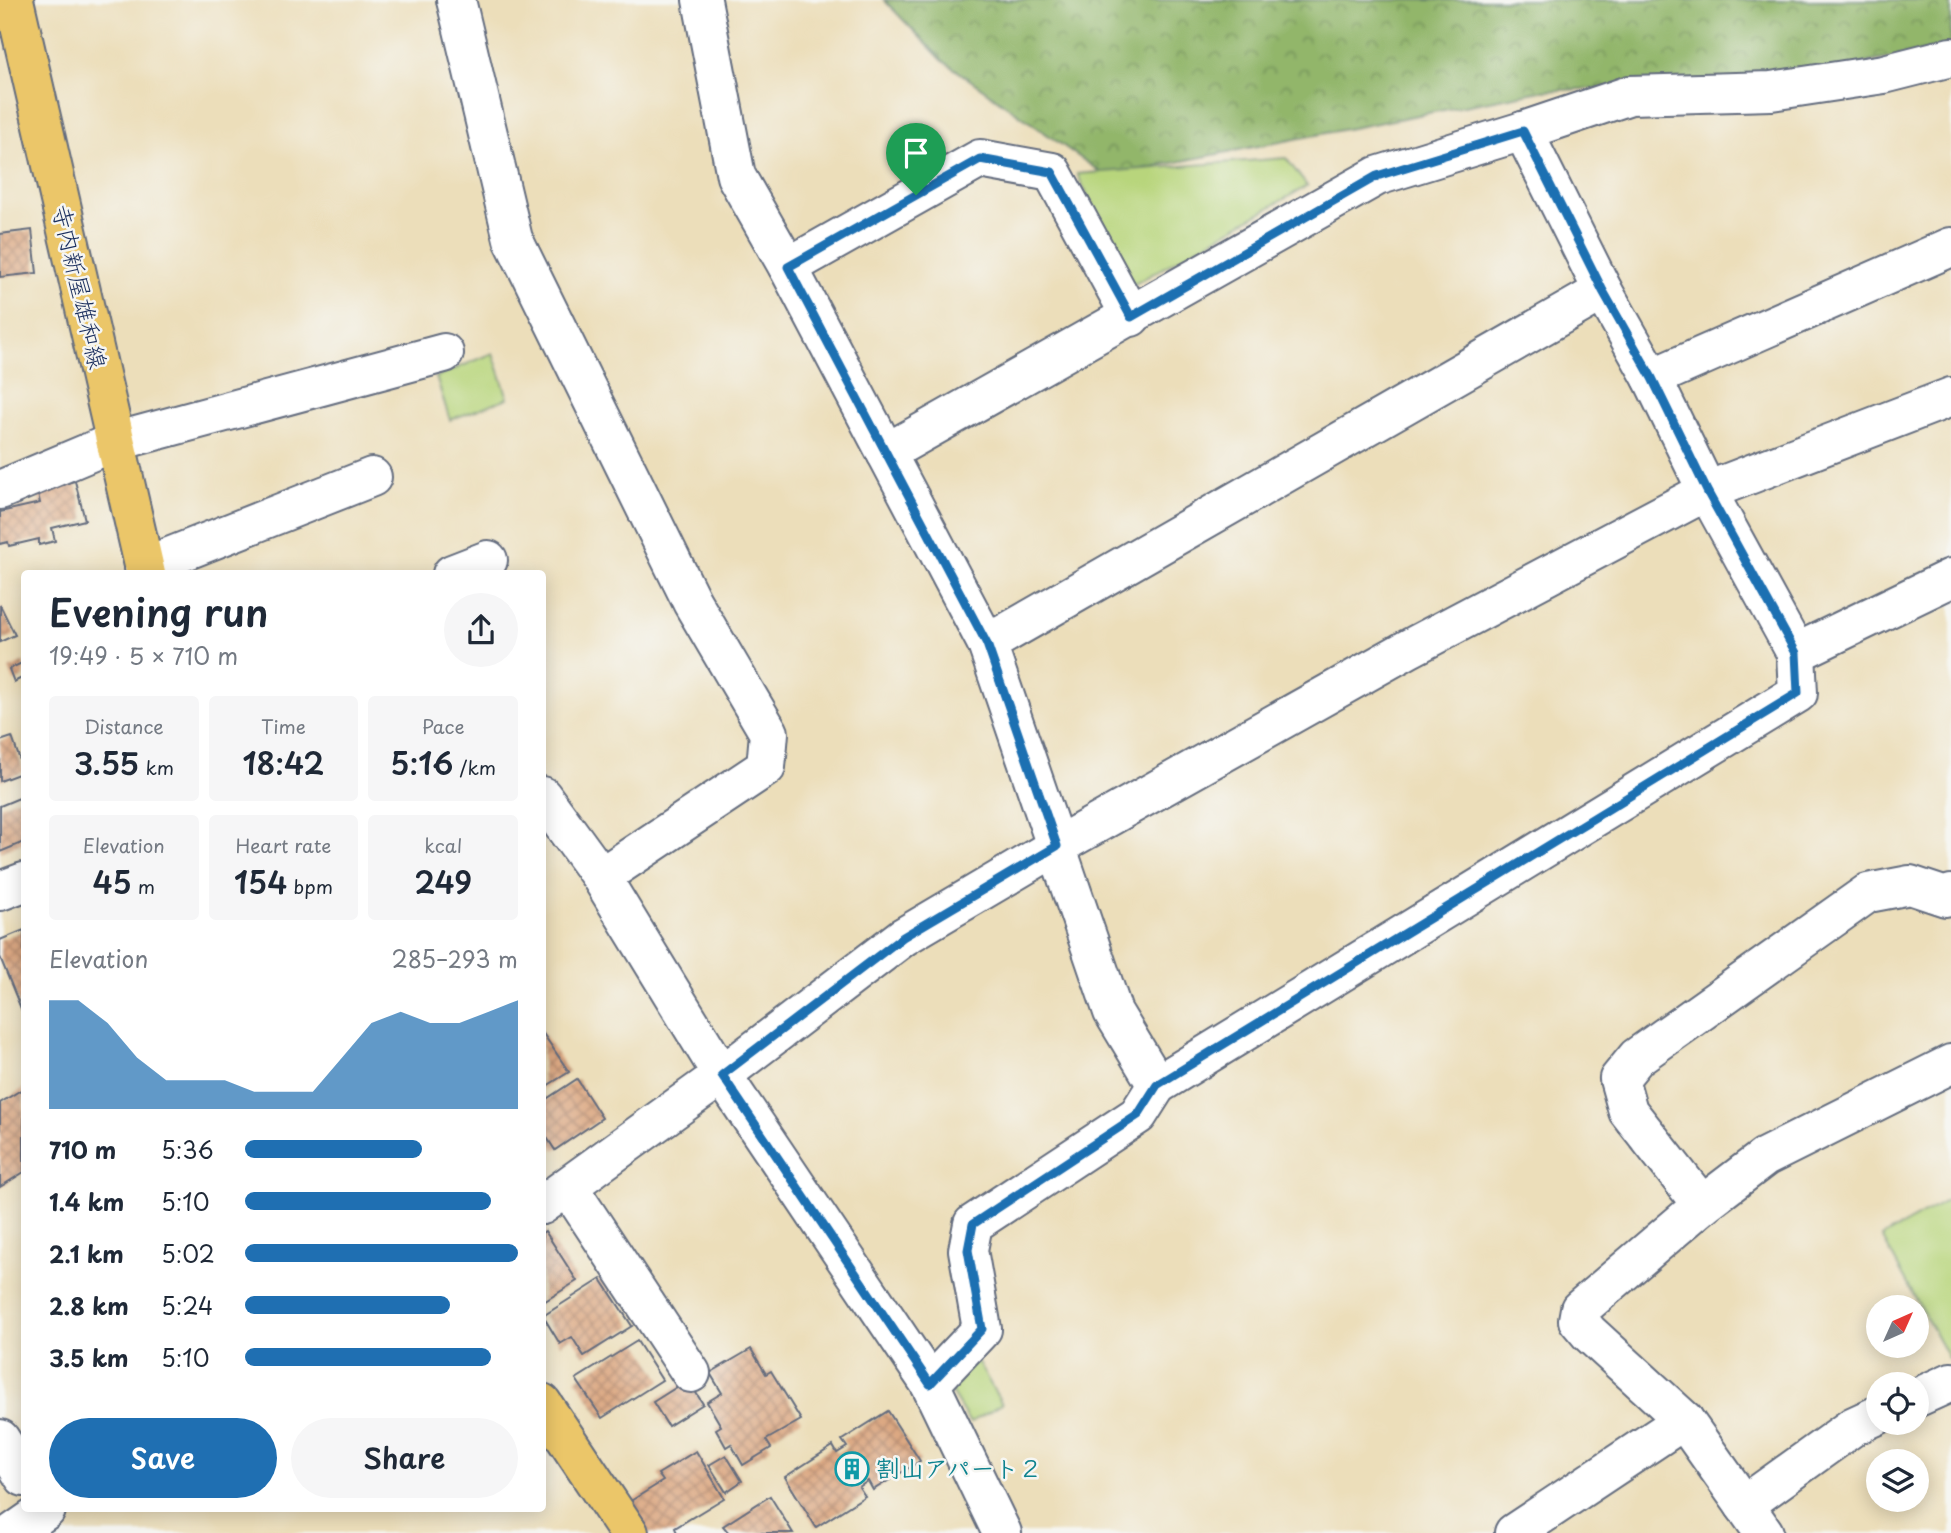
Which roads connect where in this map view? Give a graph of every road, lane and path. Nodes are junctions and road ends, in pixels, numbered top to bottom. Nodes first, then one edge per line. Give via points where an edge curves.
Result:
1 (14, 0) edge
2 (456, 0) edge
3 (702, 0) edge
4 (12, 46) edge
5 (1951, 57) edge
6 (1523, 131) junction
7 (1951, 247) edge
8 (788, 267) junction
9 (1603, 291) junction
10 (1131, 317) junction
11 (444, 353) dead end
12 (1652, 378) junction
13 (1951, 397) edge
14 (114, 442) junction
15 (886, 453) junction
16 (372, 477) dead end
17 (0, 490) edge
18 (1707, 491) junction
19 (488, 560) dead end
20 (145, 570) edge
21 (462, 570) edge
22 (1951, 578) edge
23 (987, 644) junction
24 (1796, 653) junction
25 (546, 801) edge
26 (1057, 846) junction
27 (601, 877) junction
28 (21, 883) edge
29 (0, 891) edge
30 (1951, 894) edge
31 (1951, 1064) edge
32 (722, 1075) junction
33 (1157, 1085) junction
34 (556, 1197) edge
35 (1702, 1205) junction
36 (691, 1373) dead end
37 (1951, 1382) edge
38 (930, 1384) junction
39 (1929, 1392) edge
40 (546, 1409) edge
41 (1684, 1420) junction
42 (1866, 1420) edge
43 (0, 1439) edge
44 (21, 1473) edge
45 (21, 1480) edge
46 (0, 1496) edge
47 (51, 1517) edge
48 (1754, 1519) edge
49 (1528, 1529) edge
50 (13, 1533) edge
51 (629, 1533) edge
52 (1002, 1533) edge

1 - 4 main road, 寺内新屋雄和線
2 - 27 street via 513,239 692,602 769,733 766,767
3 - 8 street via 736,176
4 - 14 main road, 寺内新屋雄和線
5 - 6 street via 1884,74 1771,90 1630,95
6 - 9 street
6 - 10 street via 1377,176
7 - 12 street
8 - 10 street via 980,159 1052,172
8 - 15 street
9 - 12 street
9 - 23 street
10 - 15 street
11 - 14 street
12 - 18 street
13 - 18 street
14 - 17 street
14 - 20 main road, 寺内新屋雄和線
15 - 23 street
16 - 20 street
18 - 24 street
18 - 26 street via 1396,655
19 - 21 street
22 - 24 street
23 - 26 street
24 - 33 street via 1798,693
25 - 27 street
26 - 32 street via 903,937
26 - 33 street via 1113,1012
27 - 32 street
28 - 29 street
30 - 35 street via 1946,897 1910,884 1868,893 1637,1056 1619,1079 1628,1111
31 - 35 street via 1765,1157
32 - 34 street
32 - 38 street
33 - 38 street via 1138,1115 973,1224 968,1250 982,1329
34 - 36 street
35 - 41 street via 1580,1309 1578,1320
37 - 39 street
38 - 52 street
40 - 51 main road
41 - 48 street
41 - 49 street
42 - 48 street via 1854,1426
43 - 44 street
45 - 46 street
47 - 50 street

